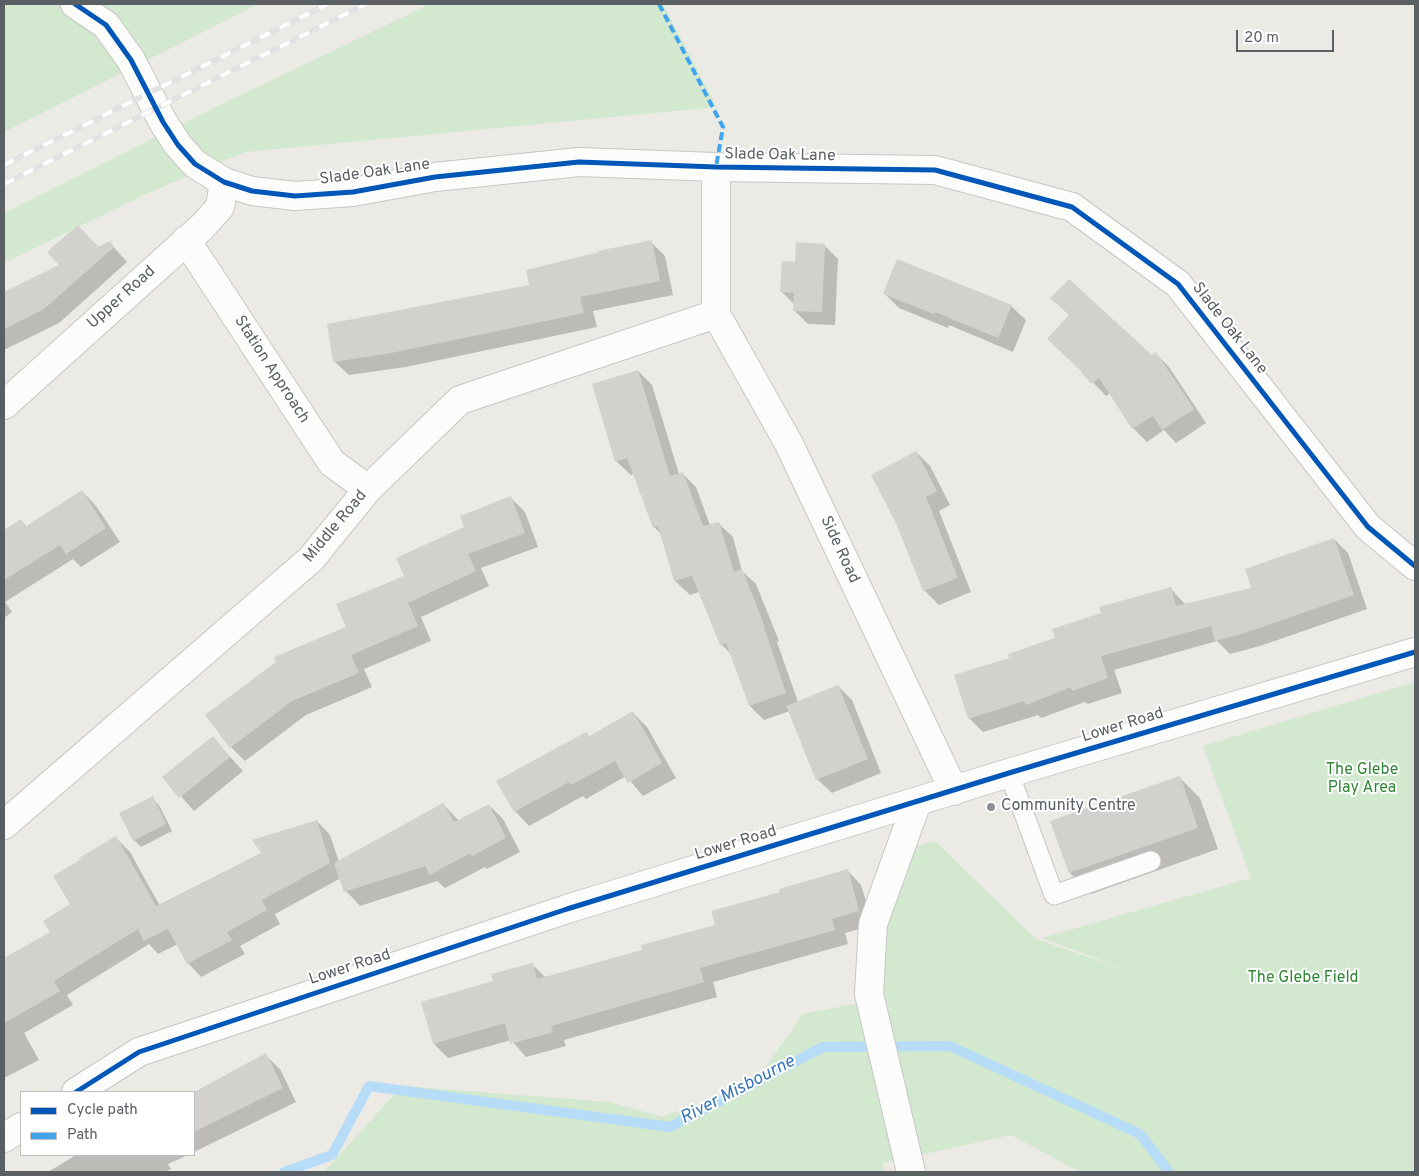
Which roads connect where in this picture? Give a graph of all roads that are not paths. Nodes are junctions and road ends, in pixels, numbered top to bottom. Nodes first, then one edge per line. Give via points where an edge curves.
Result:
1 (75, 4) edge
2 (716, 167) junction
3 (224, 182) junction
4 (186, 240) junction
5 (716, 314) junction
6 (4, 405) edge
7 (368, 489) junction
8 (1415, 566) edge
9 (1415, 652) edge
10 (1009, 773) junction
11 (954, 791) junction
12 (917, 802) junction
13 (4, 825) edge
14 (1151, 861) dead end
15 (78, 1091) edge
16 (20, 1128) edge
17 (4, 1138) edge
18 (911, 1172) edge

1 - 3 street, Slade Oak Lane via 106,25 122,46 178,145 195,164
2 - 3 street, Slade Oak Lane via 579,162 435,178 353,192 295,196 252,191
2 - 5 street
2 - 8 street, Slade Oak Lane via 935,170 1072,207 1178,284 1368,527
3 - 4 street, Upper Road via 220,207
4 - 6 street, Upper Road
4 - 7 street, Station Approach via 332,463
5 - 7 street, Middle Road via 460,400
5 - 11 street, Side Road via 789,444
7 - 13 street, Middle Road via 311,559
9 - 10 street, Lower Road
10 - 11 street, Lower Road
10 - 14 lane via 1054,895
11 - 12 street, Lower Road
12 - 15 street, Lower Road via 567,909 139,1052
12 - 18 street via 873,924 869,994
16 - 17 street

